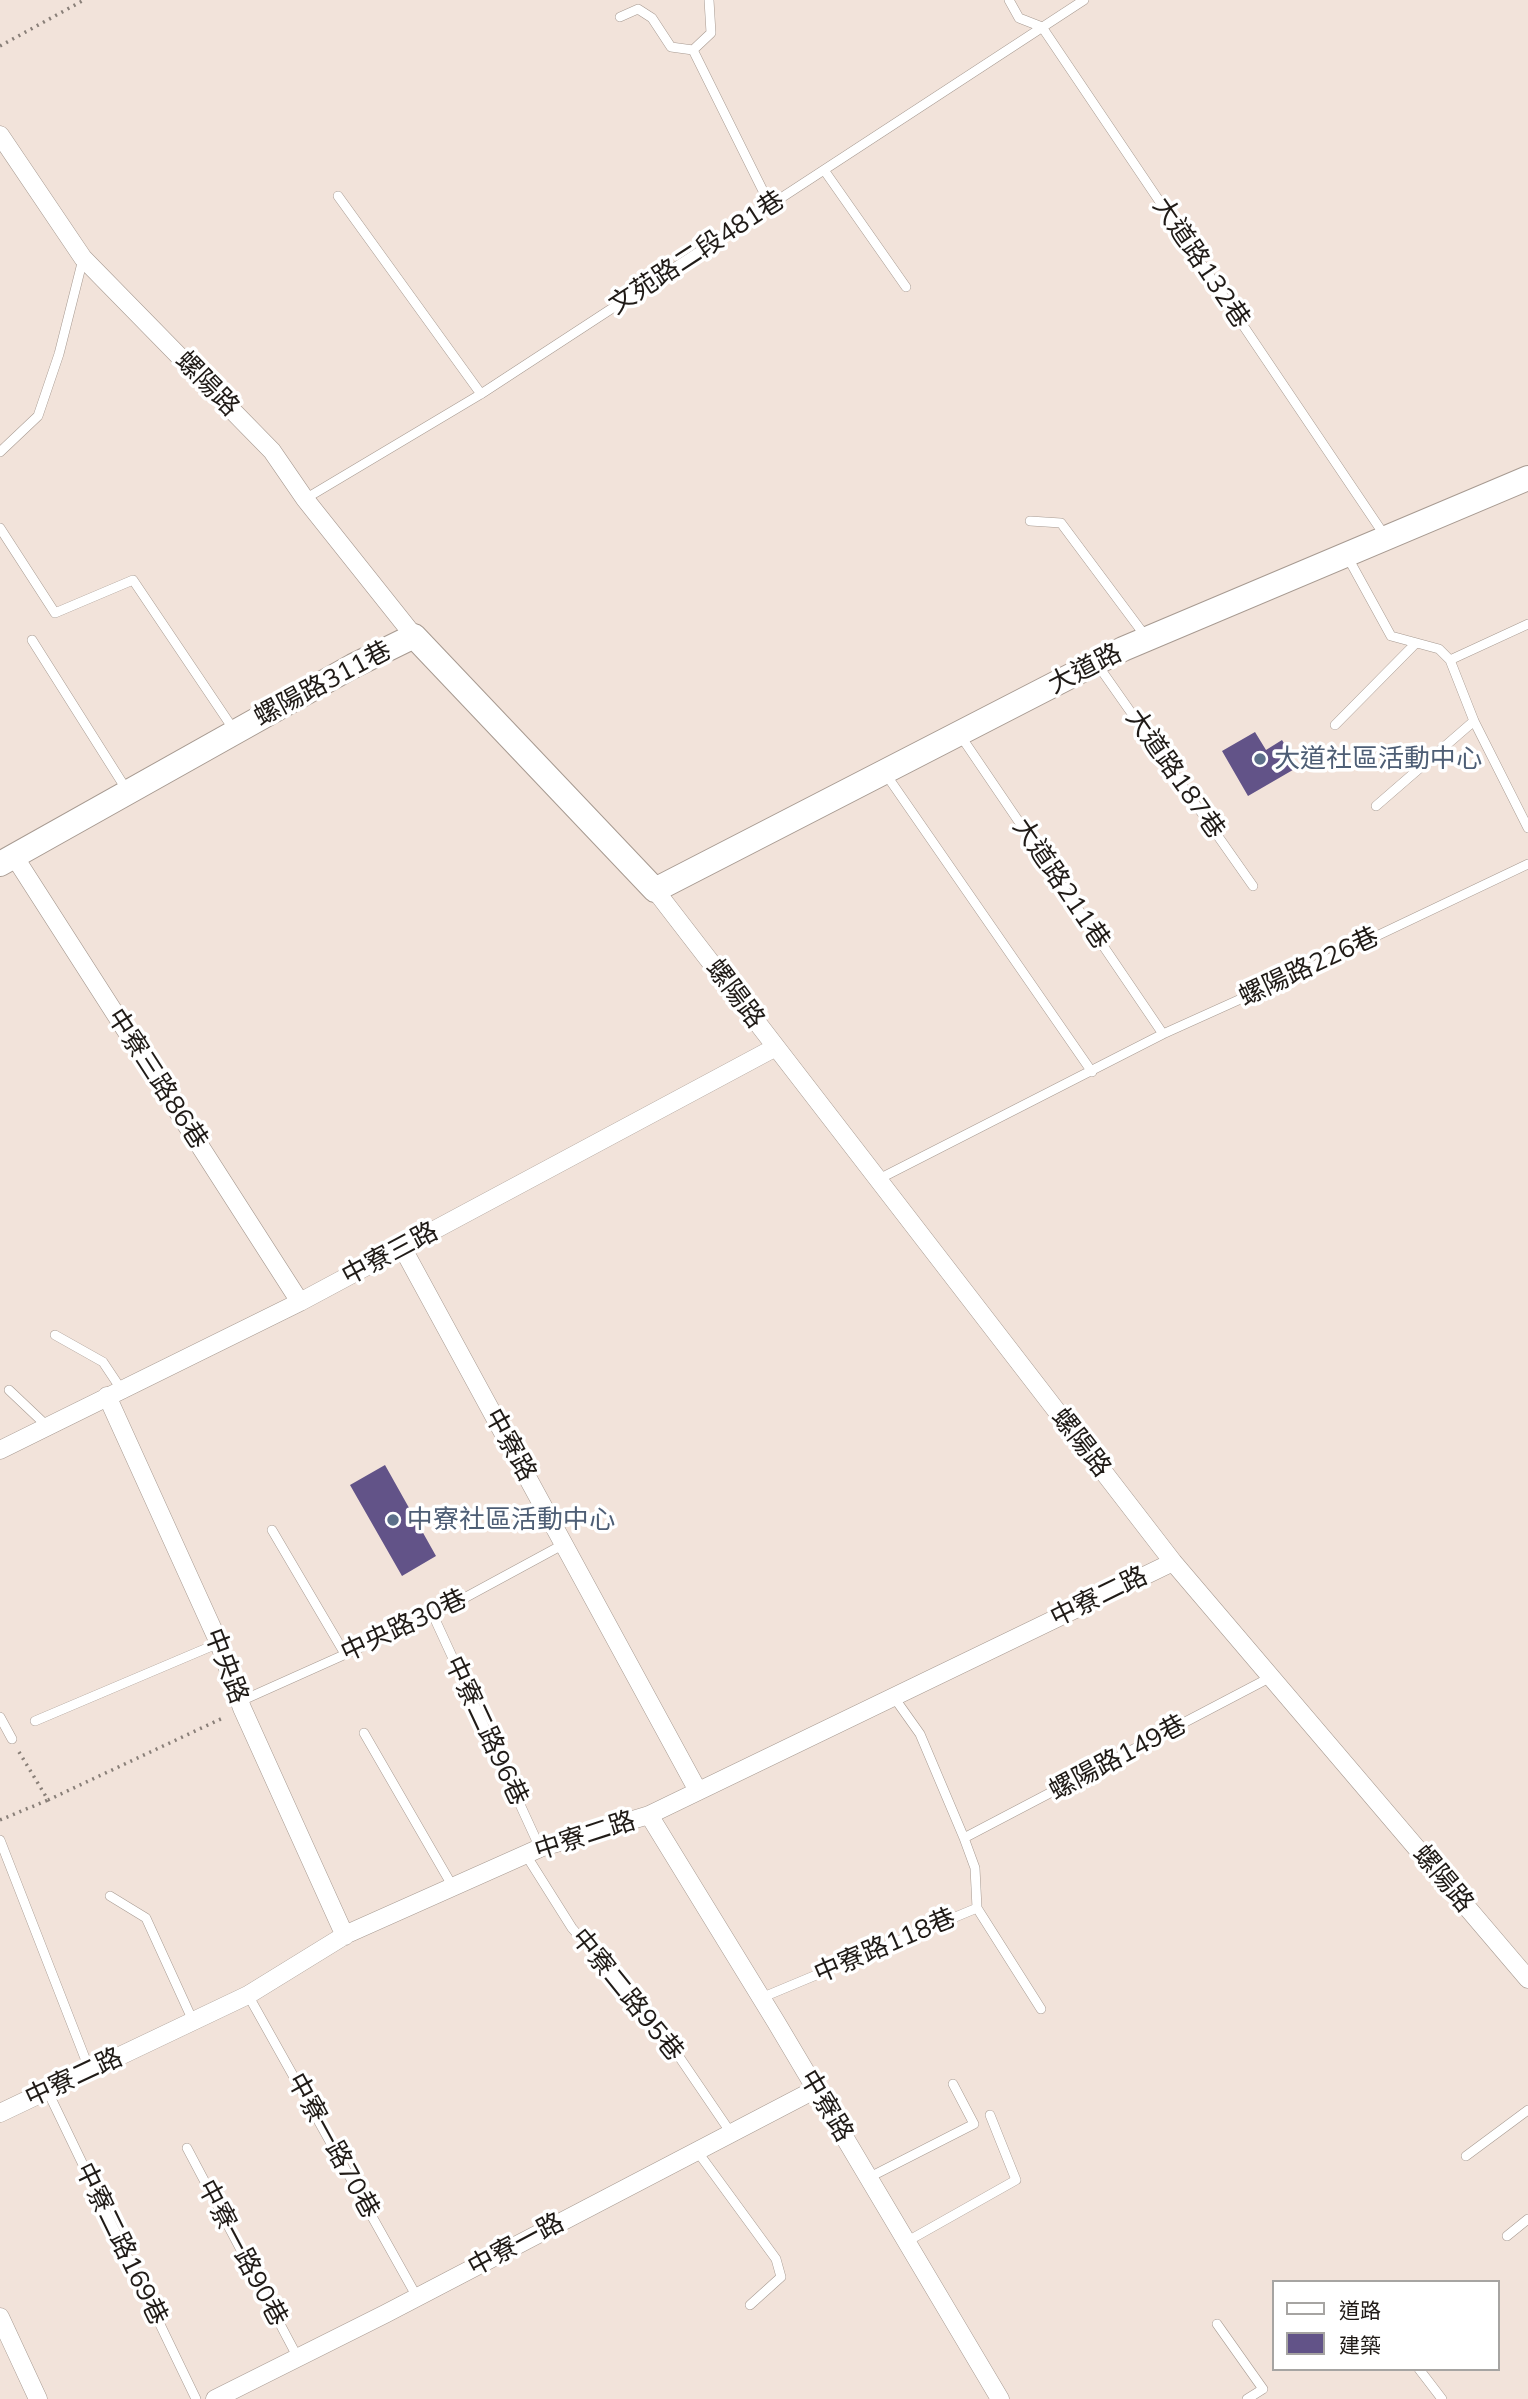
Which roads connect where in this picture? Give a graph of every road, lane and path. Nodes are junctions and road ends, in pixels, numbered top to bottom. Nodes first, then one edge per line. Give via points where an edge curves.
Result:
1 (84, 0) edge
2 (709, 0) edge
3 (1009, 0) edge
4 (1084, 0) edge
5 (621, 17) dead end
6 (1042, 27) junction
7 (0, 46) edge
8 (693, 50) junction
9 (0, 135) edge
10 (824, 170) junction
11 (338, 196) dead end
12 (771, 205) junction
13 (83, 258) junction
14 (906, 287) dead end
15 (481, 394) junction
16 (0, 452) edge
17 (1528, 478) edge
18 (305, 499) junction
19 (1030, 521) dead end
20 (0, 528) edge
21 (1386, 537) junction
22 (1346, 554) junction
23 (1528, 624) edge
24 (414, 636) junction
25 (1147, 638) junction
26 (32, 640) dead end
27 (1416, 643) junction
28 (1450, 660) junction
29 (1096, 663) junction
30 (1475, 721) junction
31 (1335, 725) dead end
32 (235, 732) junction
33 (959, 733) junction
34 (884, 772) junction
35 (128, 792) junction
36 (1376, 806) dead end
37 (1528, 828) edge
38 (7, 860) edge
39 (1528, 864) edge
40 (1253, 886) dead end
41 (655, 890) junction
42 (1163, 1034) junction
43 (776, 1047) junction
44 (1091, 1072) junction
45 (877, 1180) junction
46 (402, 1247) junction
47 (300, 1302) junction
48 (55, 1335) dead end
49 (9, 1390) dead end
50 (114, 1393) junction
51 (47, 1426) junction
52 (0, 1450) edge
53 (272, 1530) dead end
54 (564, 1544) junction
55 (1173, 1562) junction
56 (433, 1615) junction
57 (219, 1643) junction
58 (345, 1654) junction
59 (1271, 1677) junction
60 (893, 1696) junction
61 (242, 1705) junction
62 (0, 1717) edge
63 (35, 1721) dead end
64 (364, 1733) dead end
65 (12, 1739) joint
66 (698, 1791) junction
67 (48, 1800) junction
68 (649, 1815) junction
69 (0, 1820) edge
70 (964, 1838) junction
71 (0, 1840) edge
72 (533, 1852) junction
73 (453, 1887) junction
74 (110, 1896) dead end
75 (977, 1908) junction
76 (345, 1936) junction
77 (1528, 1979) edge
78 (248, 1995) junction
79 (761, 1998) junction
80 (1041, 2009) dead end
81 (193, 2021) junction
82 (90, 2071) junction
83 (954, 2084) dead end
84 (47, 2090) junction
85 (816, 2090) junction
86 (1528, 2110) edge
87 (0, 2113) edge
88 (990, 2115) dead end
89 (731, 2133) junction
90 (187, 2148) dead end
91 (697, 2151) junction
92 (1466, 2157) dead end
93 (868, 2178) junction
94 (1528, 2219) edge
95 (1507, 2236) dead end
96 (906, 2242) junction
97 (417, 2297) junction
98 (750, 2305) dead end
99 (0, 2317) edge
100 (1217, 2324) dead end
101 (298, 2358) junction
102 (1421, 2371) edge
103 (38, 2399) edge
104 (196, 2399) edge
105 (215, 2399) edge
106 (1000, 2399) edge
107 (1247, 2399) edge
108 (1442, 2399) edge

1 - 7 path
2 - 8 lane via 711,33
3 - 6 lane, 大道路132巷 via 1019,19
4 - 6 lane, 文苑路二段481巷
5 - 8 lane via 638,9 652,18 671,47
6 - 10 lane, 文苑路二段481巷
6 - 21 lane, 大道路132巷
8 - 12 lane
9 - 13 street, 螺陽路
10 - 12 lane, 文苑路二段481巷
10 - 14 lane
11 - 15 lane
12 - 15 lane, 文苑路二段481巷
13 - 16 lane via 38,416
13 - 18 street, 螺陽路 via 272,451
15 - 18 lane, 文苑路二段481巷
17 - 21 street, 大道路
18 - 24 street, 螺陽路
19 - 25 lane via 1061,523
20 - 32 lane via 55,613 133,580
21 - 22 street, 大道路
22 - 25 street, 大道路
22 - 27 lane via 1391,636
23 - 28 lane
24 - 32 street, 螺陽路311巷
24 - 41 street, 螺陽路311巷
25 - 29 street, 大道路
26 - 35 lane
27 - 28 lane via 1439,649
27 - 31 lane
28 - 30 lane
29 - 33 street, 大道路
29 - 40 lane, 大道路187巷
30 - 36 lane
30 - 37 lane
32 - 35 street, 螺陽路311巷
33 - 34 street, 大道路
33 - 42 lane, 大道路211巷
34 - 41 street, 大道路
34 - 44 lane
35 - 38 street, 螺陽路311巷
38 - 47 street, 中寮三路86巷
39 - 42 lane, 螺陽路226巷
41 - 43 street, 螺陽路
42 - 44 lane, 螺陽路226巷
43 - 45 street, 螺陽路
43 - 46 street, 中寮三路
44 - 45 lane, 螺陽路226巷
45 - 55 street, 螺陽路
46 - 47 street, 中寮三路
46 - 54 street, 中寮路
47 - 50 street, 中寮三路
48 - 50 lane via 103,1362
49 - 51 lane
50 - 51 street, 中寮三路
50 - 57 street, 中央路
51 - 52 street, 中寮三路
53 - 58 lane
54 - 56 lane, 中央路30巷
54 - 66 street, 中寮路
55 - 59 street, 螺陽路
55 - 60 street, 中寮二路
56 - 58 lane, 中央路30巷
56 - 72 lane, 中寮二路96巷
57 - 61 street, 中央路
57 - 63 lane
58 - 61 lane, 中央路30巷
59 - 70 lane, 螺陽路149巷
59 - 77 street, 螺陽路
60 - 66 street, 中寮二路
60 - 70 lane via 920,1734
61 - 67 path
61 - 76 street, 中央路
62 - 65 lane
64 - 73 lane
65 - 67 path
66 - 68 street, 中寮二路
67 - 69 path
68 - 72 street, 中寮二路
68 - 79 street, 中寮路
70 - 75 lane via 975,1868
71 - 82 lane
72 - 73 street, 中寮二路
72 - 89 lane, 中寮二路95巷 via 572,1928 665,2036
73 - 76 street, 中寮二路
74 - 81 lane via 146,1918
75 - 79 lane, 中寮路118巷
75 - 80 lane, 中寮路118巷
76 - 78 street, 中寮二路
78 - 81 street, 中寮二路
78 - 97 lane, 中寮一路70巷
79 - 85 street, 中寮路
81 - 82 street, 中寮二路
82 - 84 street, 中寮二路
83 - 93 lane via 974,2124
84 - 87 street, 中寮二路
84 - 104 lane, 中寮二路169巷
85 - 89 street, 中寮一路
85 - 93 street, 中寮路
86 - 92 lane
88 - 96 lane via 1016,2180
89 - 91 street, 中寮一路
90 - 101 lane, 中寮一路90巷
91 - 97 street, 中寮一路
91 - 98 lane via 776,2259 781,2277
93 - 96 street, 中寮路
94 - 95 lane
96 - 106 street, 中寮路
97 - 101 street, 中寮一路
99 - 103 street
100 - 107 lane via 1263,2389
101 - 105 street, 中寮一路
102 - 108 lane

